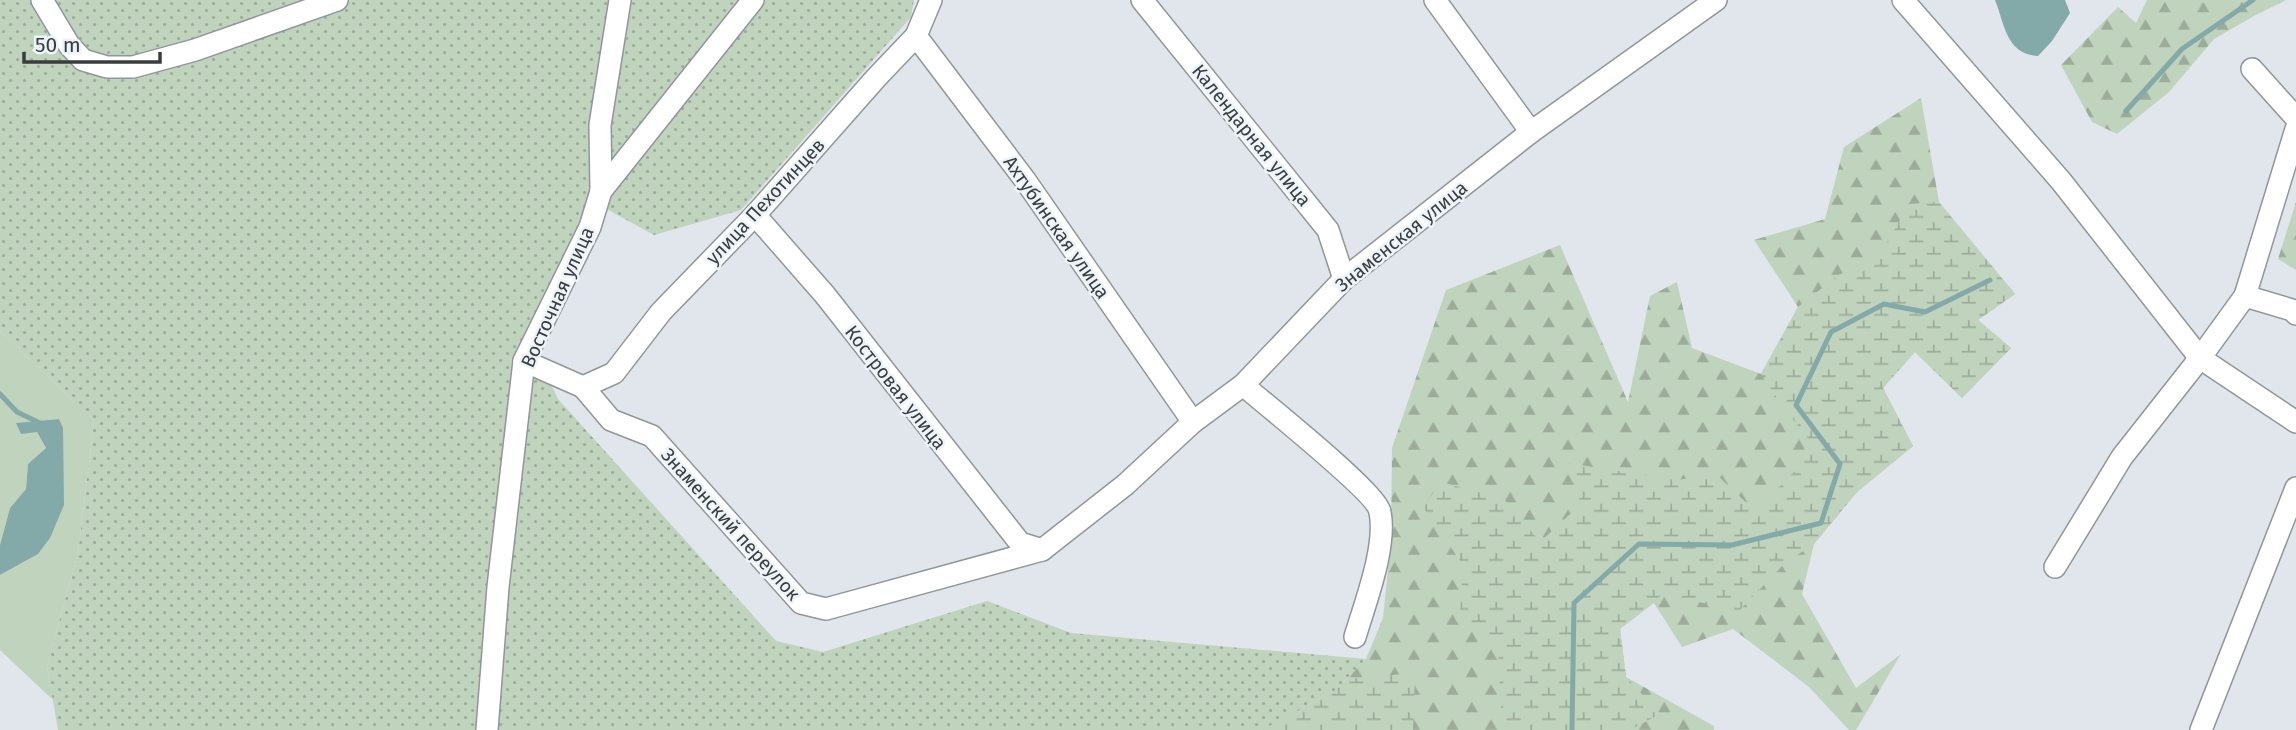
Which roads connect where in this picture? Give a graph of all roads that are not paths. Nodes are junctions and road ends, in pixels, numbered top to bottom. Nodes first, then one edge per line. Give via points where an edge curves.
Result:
1 (41, 0) edge
2 (337, 0) edge
3 (620, 0) edge
4 (753, 0) edge
5 (931, 0) edge
6 (1142, 0) edge
7 (1716, 0) edge
8 (1903, 0) edge
9 (1439, 1) edge
10 (916, 36) junction
11 (2252, 69) dead end
12 (2296, 118) edge
13 (2296, 129) edge
14 (1531, 132) junction
15 (601, 191) junction
16 (755, 215) junction
17 (1344, 279) junction
18 (2245, 296) junction
19 (2296, 314) edge
20 (2200, 358) junction
21 (524, 361) junction
22 (1243, 385) junction
23 (583, 387) junction
24 (1194, 422) junction
25 (2296, 422) edge
26 (2296, 488) edge
27 (1042, 550) junction
28 (2055, 567) dead end
29 (1355, 637) dead end
30 (487, 730) edge
31 (2201, 730) edge

1 - 2 street via 83,60 107,67 133,67 195,50
3 - 15 street via 600,125
4 - 15 street, Восточная улица
5 - 10 street, улица Пехотинцев
6 - 17 street, Календарная улица via 1328,230
7 - 14 street, Знаменская улица
8 - 20 street via 2061,181
9 - 14 street
10 - 16 street, улица Пехотинцев
10 - 24 street, Ахтубинская улица via 1025,180
11 - 12 street
13 - 18 street
14 - 17 street, Знаменская улица
15 - 21 street, Восточная улица via 590,227
16 - 23 street, улица Пехотинцев via 660,312 614,373
16 - 27 street, Костровая улица via 825,295 1020,543
17 - 22 street, Знаменская улица
18 - 19 street
18 - 20 street
20 - 25 street
20 - 28 street via 2122,457
21 - 23 street, Знаменский переулок
21 - 30 street, Восточная улица
22 - 24 street, Знаменская улица
22 - 29 street via 1361,486 1380,510 1380,554
23 - 27 street, Знаменский переулок via 611,420 652,436 801,603 826,609
24 - 27 street, Знаменская улица via 1125,485
26 - 31 street

